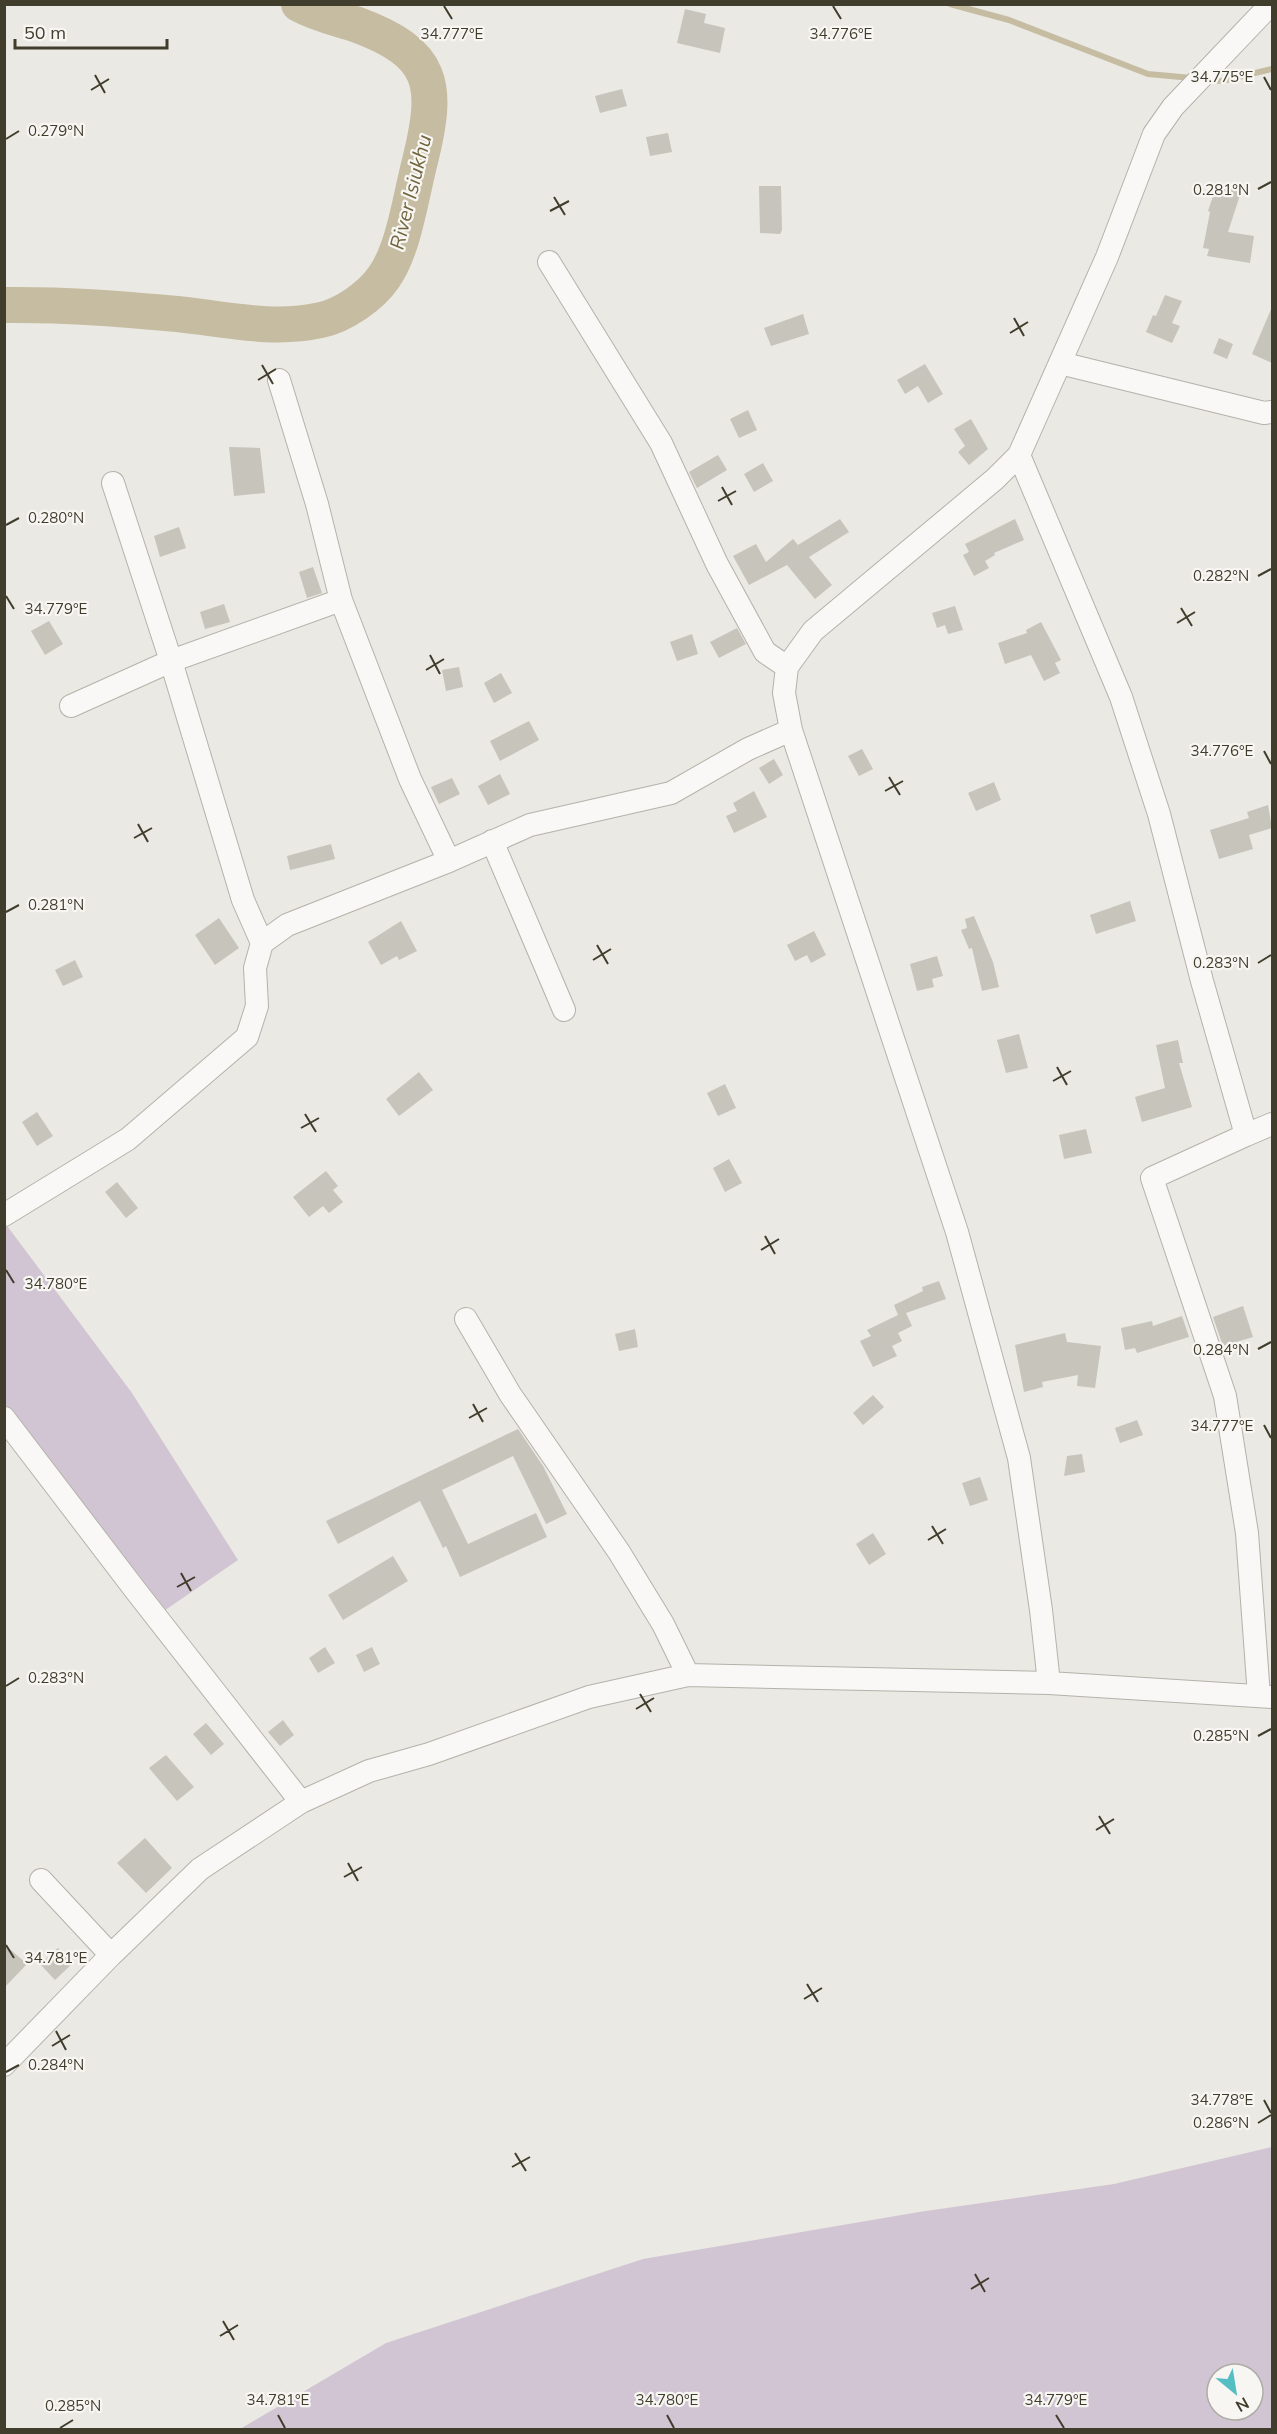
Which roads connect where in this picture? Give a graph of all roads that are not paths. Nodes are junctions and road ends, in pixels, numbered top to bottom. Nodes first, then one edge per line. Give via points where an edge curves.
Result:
1 (1271, 4) edge
2 (549, 261) dead end
3 (1060, 363) junction
4 (279, 380) dead end
5 (1272, 412) edge
6 (1019, 455) junction
7 (113, 483) dead end
8 (341, 600) junction
9 (171, 661) junction
10 (787, 667) junction
11 (71, 706) dead end
12 (790, 730) junction
13 (492, 841) junction
14 (448, 861) junction
15 (262, 943) junction
16 (564, 1010) dead end
17 (1272, 1124) edge
18 (1246, 1135) junction
19 (4, 1215) edge
20 (466, 1319) dead end
21 (4, 1418) edge
22 (688, 1675) junction
23 (1049, 1683) junction
24 (1266, 1697) edge
25 (301, 1802) junction
26 (41, 1880) dead end
27 (111, 1955) junction
28 (4, 2065) edge

1 - 3 street via 1173,107 1154,134 1107,257
2 - 10 street via 661,443 717,564 765,652
3 - 5 street
3 - 6 street
4 - 8 street
6 - 10 street via 813,631
6 - 18 street via 1121,697 1159,814
7 - 9 street
8 - 9 street
8 - 14 street via 410,779
9 - 11 street
9 - 15 street via 243,900
10 - 12 street via 784,693
12 - 13 street via 671,793 530,825
12 - 23 street via 957,1232 1019,1458
13 - 14 street
13 - 16 street
14 - 15 street via 287,926
15 - 19 street via 255,968 257,1006 247,1037 128,1139
17 - 18 street
18 - 24 street via 1152,1178 1225,1396 1247,1533
20 - 22 street via 510,1395 619,1552 663,1624
21 - 25 street
22 - 23 street
22 - 25 street via 588,1697 429,1754 369,1771
23 - 24 street
25 - 27 street via 200,1869
26 - 27 street
27 - 28 street

